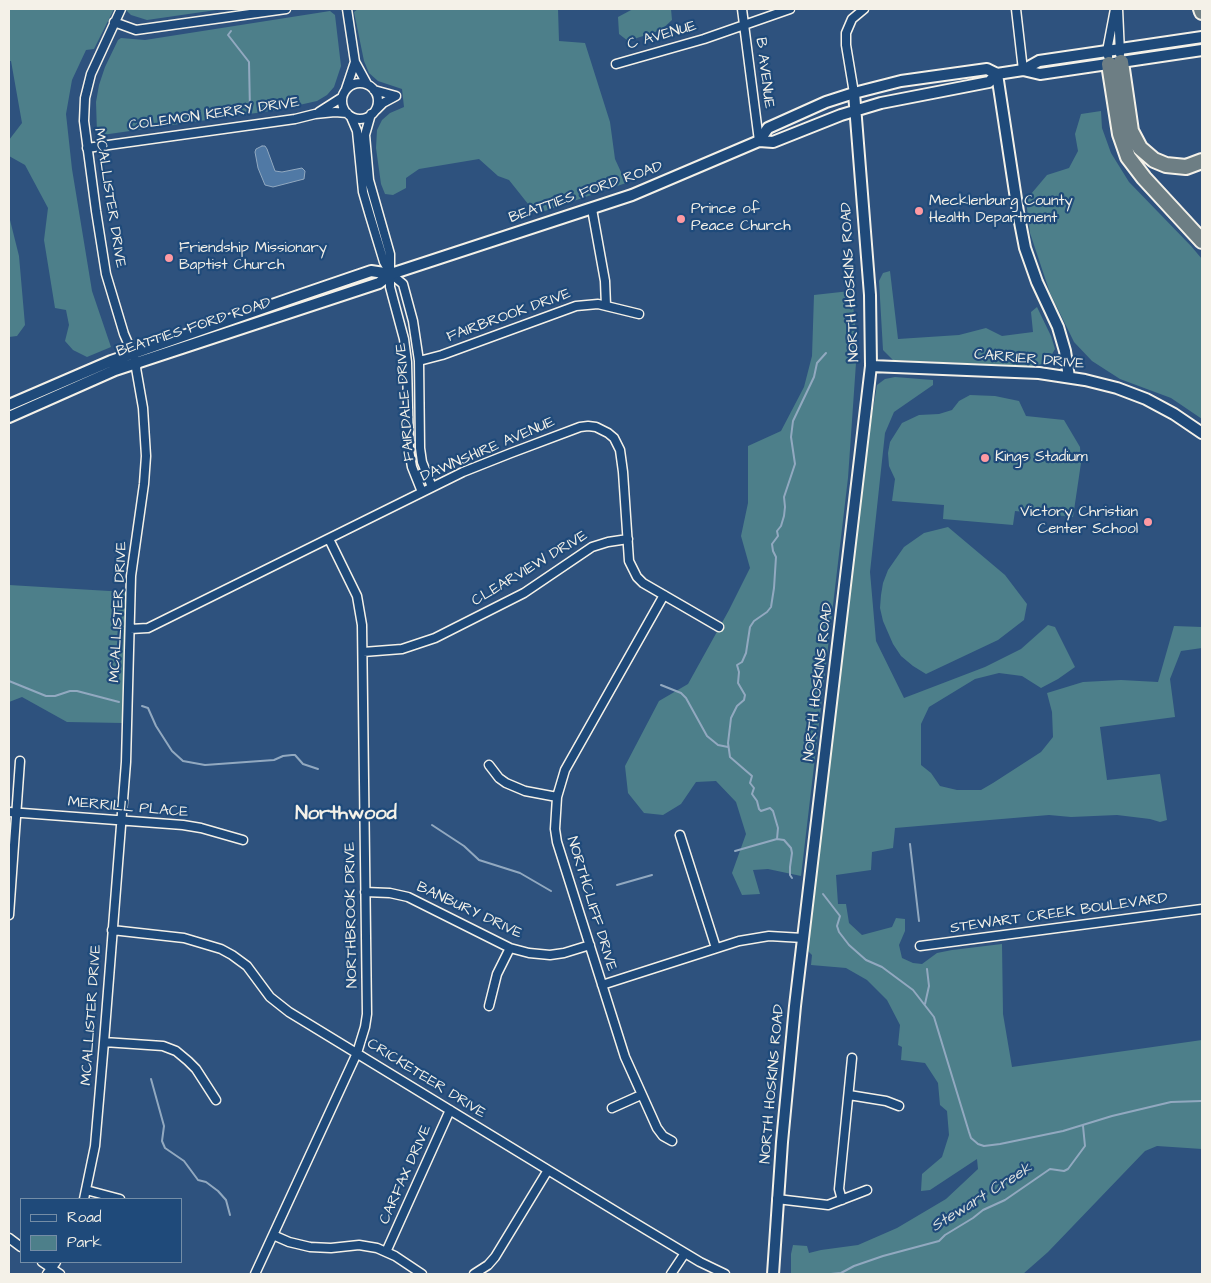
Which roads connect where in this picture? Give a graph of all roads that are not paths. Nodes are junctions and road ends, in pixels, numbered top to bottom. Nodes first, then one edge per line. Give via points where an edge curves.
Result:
1 (121, 9) edge
2 (286, 9) edge
3 (347, 9) edge
4 (742, 9) edge
5 (790, 9) edge
6 (864, 9) edge
7 (1016, 9) edge
8 (1117, 9) edge
9 (114, 22) junction
10 (744, 24) junction
11 (1202, 37) edge
12 (1202, 50) edge
13 (1114, 57) junction
14 (355, 62) junction
15 (616, 64) dead end
16 (1023, 70) junction
17 (998, 74) junction
18 (367, 84) junction
19 (346, 89) junction
20 (374, 90) junction
21 (854, 92) junction
22 (341, 98) junction
23 (854, 110) junction
24 (373, 112) junction
25 (315, 114) junction
26 (349, 115) junction
27 (759, 141) junction
28 (87, 148) junction
29 (1202, 161) edge
30 (592, 209) junction
31 (1202, 241) edge
32 (391, 274) junction
33 (606, 306) junction
34 (639, 314) dead end
35 (418, 347) junction
36 (406, 349) junction
37 (135, 359) junction
38 (419, 361) junction
39 (871, 366) junction
40 (1069, 377) junction
41 (9, 405) edge
42 (408, 407) junction
43 (420, 407) junction
44 (9, 417) edge
45 (1202, 433) edge
46 (432, 487) junction
47 (422, 492) junction
48 (329, 539) junction
49 (628, 539) junction
50 (664, 595) junction
51 (719, 627) dead end
52 (130, 629) junction
53 (363, 652) junction
54 (20, 761) dead end
55 (489, 765) dead end
56 (557, 797) junction
57 (12, 812) edge
58 (120, 821) junction
59 (680, 835) dead end
60 (243, 840) dead end
61 (365, 892) junction
62 (1202, 909) edge
63 (9, 915) edge
64 (112, 930) junction
65 (803, 938) junction
66 (590, 946) junction
67 (920, 946) dead end
68 (510, 948) junction
69 (716, 948) junction
70 (602, 985) junction
71 (489, 1006) dead end
72 (104, 1042) junction
73 (356, 1053) junction
74 (852, 1058) dead end
75 (641, 1095) junction
76 (849, 1095) junction
77 (216, 1100) dead end
78 (899, 1106) dead end
79 (612, 1108) dead end
80 (450, 1110) junction
81 (672, 1141) dead end
82 (548, 1170) junction
83 (86, 1190) junction
84 (867, 1190) dead end
85 (84, 1198) edge
86 (116, 1198) edge
87 (777, 1199) junction
88 (842, 1200) junction
89 (273, 1235) junction
90 (9, 1238) edge
91 (20, 1246) edge
92 (386, 1252) junction
93 (685, 1253) junction
94 (51, 1268) edge
95 (60, 1274) edge
96 (255, 1274) edge
97 (422, 1274) edge
98 (474, 1274) edge
99 (671, 1274) edge
100 (725, 1274) edge
101 (773, 1274) edge

1 - 9 street, MCALLISTER DRIVE
2 - 9 street via 136,30
3 - 14 street
4 - 10 street, B AVENUE
5 - 10 street, C AVENUE
6 - 21 street via 852,19 846,34
7 - 16 street
8 - 13 street
8 - 13 street
9 - 28 street, MCALLISTER DRIVE via 95,62 88,86 84,110
10 - 15 street, C AVENUE
10 - 27 street, B AVENUE
11 - 13 street, BEATTIES FORD ROAD
12 - 13 street, BEATTIES FORD ROAD
13 - 16 street, BEATTIES FORD ROAD via 1040,74
13 - 29 highway via 1131,131 1140,148 1166,165 1186,167
13 - 31 highway via 1120,134 1128,157
14 - 18 street
14 - 19 street
16 - 17 street, BEATTIES FORD ROAD
17 - 21 street, BEATTIES FORD ROAD via 987,69 901,81
17 - 23 street, BEATTIES FORD ROAD via 989,82
17 - 40 street via 1025,248 1058,327
18 - 19 street via 356,83
18 - 20 street
19 - 22 street
20 - 24 street via 377,98
20 - 24 street via 396,96
21 - 23 street, NORTH HOSKINS ROAD
21 - 27 street, BEATTIES FORD ROAD via 768,128
22 - 25 street, COLEMON KERRY DRIVE
22 - 26 street via 343,109
23 - 27 street, BEATTIES FORD ROAD via 773,142
23 - 39 street, NORTH HOSKINS ROAD via 870,296
24 - 26 street via 362,119
24 - 32 street via 365,134 367,166 390,254
25 - 26 street, COLEMON KERRY DRIVE via 335,112
25 - 28 street, COLEMON KERRY DRIVE
26 - 32 street via 357,131 364,194
27 - 30 street, BEATTIES FORD ROAD
28 - 37 street, MCALLISTER DRIVE via 106,274
30 - 32 street, BEATTIES FORD ROAD
30 - 33 street via 605,281
32 - 35 street, FAIRDALE DRIVE via 403,284
32 - 36 street, FAIRDALE DRIVE via 390,287
32 - 37 street, BEATTIES FORD ROAD via 371,271
33 - 34 street, FAIRBROOK DRIVE
33 - 38 street, FAIRBROOK DRIVE via 576,306
35 - 36 street
35 - 38 street, FAIRDALE DRIVE
36 - 42 street, FAIRDALE DRIVE
37 - 41 street, BEATTIES FORD ROAD via 111,360
37 - 44 street, BEATTIES FORD ROAD
37 - 52 street, MCALLISTER DRIVE via 144,414 146,456 131,576
38 - 43 street, FAIRDALE DRIVE
39 - 40 street, CARRIER DRIVE
39 - 65 street, NORTH HOSKINS ROAD
40 - 45 street, CARRIER DRIVE via 1117,388 1146,400
42 - 43 street
42 - 47 street, FAIRDALE DRIVE via 409,450
43 - 46 street, FAIRDALE DRIVE via 422,462
46 - 47 street, DAWNSHIRE AVENUE
46 - 49 street, DAWNSHIRE AVENUE via 484,463 572,430 596,427 608,432 620,450
47 - 48 street, DAWNSHIRE AVENUE
48 - 52 street, DAWNSHIRE AVENUE via 148,628
48 - 53 street, NORTHBROOK DRIVE via 359,603
49 - 50 street, DAWNSHIRE AVENUE via 629,561 637,577
49 - 53 street, CLEARVIEW DRIVE via 592,547 524,593 435,638 402,649
50 - 51 street, DAWNSHIRE AVENUE
50 - 56 street, NORTHCLIFF DRIVE via 566,770
52 - 58 street, MCALLISTER DRIVE via 126,762
53 - 61 street, NORTHBROOK DRIVE
54 - 57 street
55 - 56 street via 506,783 524,791
56 - 66 street, NORTHCLIFF DRIVE via 557,842
57 - 58 street, MERRILL PLACE
57 - 63 street
58 - 60 street, MERRILL PLACE via 183,825
58 - 64 street, MCALLISTER DRIVE
59 - 69 street
61 - 68 street, BANBURY DRIVE via 408,897
61 - 73 street, NORTHBROOK DRIVE via 367,1014
62 - 67 street, STEWART CREEK BOULEVARD
64 - 72 street, MCALLISTER DRIVE
64 - 73 street, CRICKETEER DRIVE via 184,938 221,949 247,966 278,1005
65 - 69 street via 756,938
65 - 87 street, NORTH HOSKINS ROAD
66 - 68 street, BANBURY DRIVE via 550,955 529,954
66 - 70 street, NORTHCLIFF DRIVE
68 - 71 street via 497,974
69 - 70 street
70 - 75 street, NORTHCLIFF DRIVE
72 - 77 street via 163,1046 176,1051 196,1069
72 - 83 street, MCALLISTER DRIVE via 95,1146
73 - 80 street, CRICKETEER DRIVE
73 - 89 street, NORTHBROOK DRIVE
74 - 76 street
75 - 79 street
75 - 81 street, NORTHCLIFF DRIVE via 657,1128
76 - 78 street
76 - 88 street via 839,1188
80 - 82 street, CRICKETEER DRIVE
80 - 92 street, CARFAX DRIVE
82 - 93 street, CRICKETEER DRIVE
82 - 98 street via 495,1257
83 - 85 street, MCALLISTER DRIVE
83 - 86 street
84 - 88 street
87 - 88 street via 828,1205
87 - 101 street, NORTH HOSKINS ROAD
89 - 92 street via 310,1248 359,1245
89 - 96 street, NORTHBROOK DRIVE
90 - 91 street
92 - 97 street
93 - 99 street
93 - 100 street, CRICKETEER DRIVE
94 - 95 street

